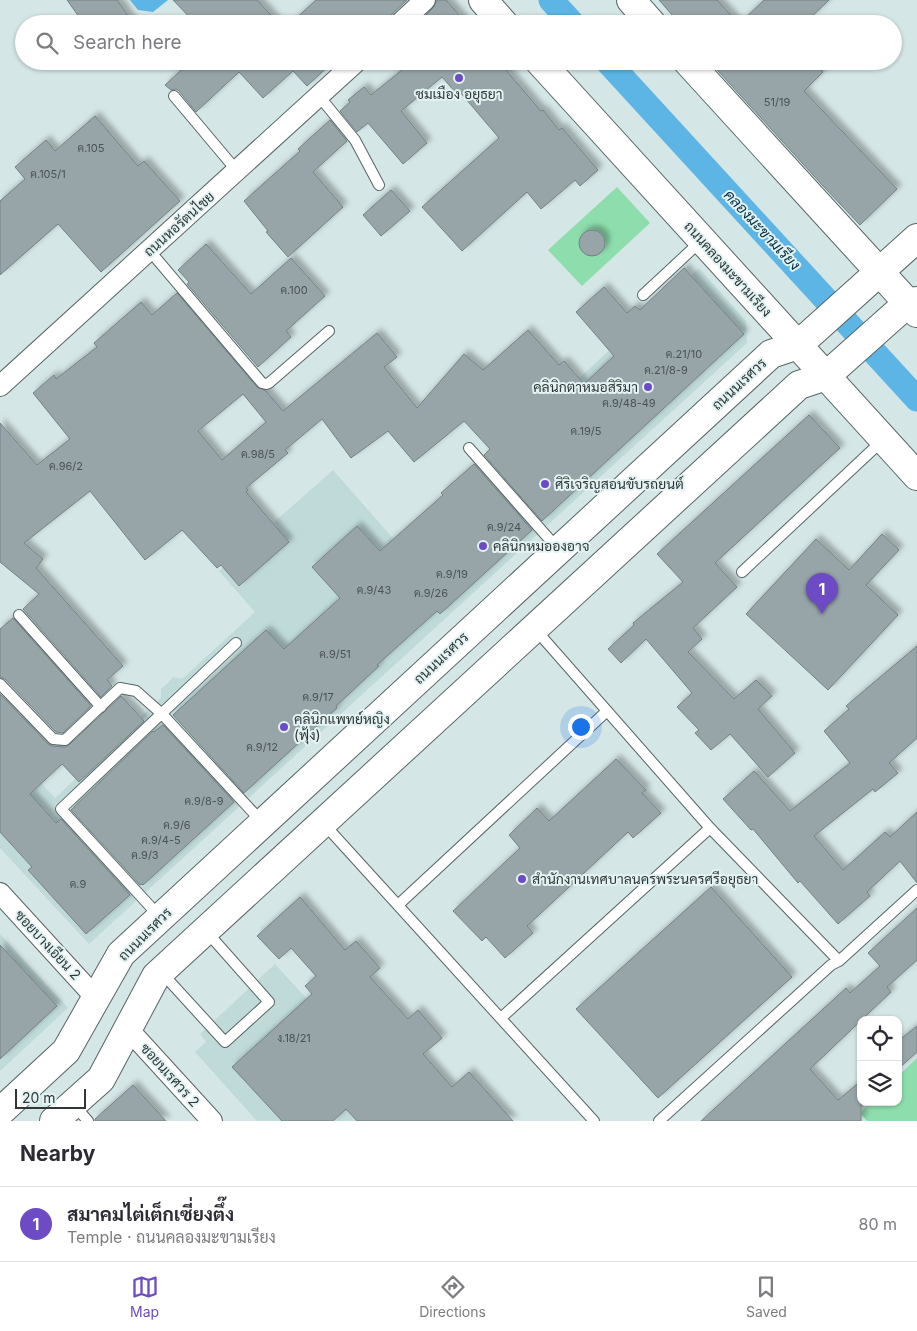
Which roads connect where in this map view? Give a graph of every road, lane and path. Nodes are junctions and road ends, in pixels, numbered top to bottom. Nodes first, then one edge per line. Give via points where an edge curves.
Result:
1 (425, 0) edge
2 (483, 0) edge
3 (631, 0) edge
4 (408, 15) edge
5 (496, 15) edge
6 (644, 15) edge
7 (347, 70) edge
8 (547, 70) edge
9 (695, 70) edge
10 (174, 96) dead end
11 (319, 96) junction
12 (237, 171) junction
13 (379, 185) dead end
14 (917, 238) edge
15 (702, 240) junction
16 (149, 250) junction
17 (871, 279) junction
18 (643, 295) dead end
19 (908, 309) edge
20 (329, 331) dead end
21 (798, 345) junction
22 (836, 367) junction
23 (0, 386) edge
24 (883, 439) junction
25 (469, 448) dead end
26 (917, 476) edge
27 (559, 550) junction
28 (742, 572) dead end
29 (19, 615) dead end
30 (534, 629) junction
31 (236, 643) dead end
32 (0, 684) edge
33 (101, 706) junction
34 (607, 711) junction
35 (162, 714) junction
36 (296, 793) junction
37 (263, 823) junction
38 (323, 823) junction
39 (710, 828) junction
40 (917, 890) edge
41 (0, 892) edge
42 (398, 905) junction
43 (160, 918) junction
44 (206, 931) junction
45 (839, 961) junction
46 (161, 972) junction
47 (96, 998) junction
48 (501, 1018) junction
49 (128, 1028) junction
50 (0, 1112) edge
51 (71, 1115) edge
52 (212, 1121) edge
53 (594, 1121) edge
54 (659, 1121) edge

1 - 4 street
2 - 5 street
3 - 6 street
7 - 11 street, ถนนหอรัตนไชย
8 - 15 street, ถนนคลองมะขามเรียง
9 - 17 street
10 - 12 lane
11 - 12 street, ถนนหอรัตนไชย
11 - 13 lane via 355,140
12 - 16 street, ถนนหอรัตนไชย
14 - 17 street, ถนนนเรศวร
15 - 18 lane
15 - 21 street, ถนนคลองมะขามเรียง
16 - 20 lane via 262,383 270,383
16 - 23 street, ถนนหอรัตนไชย
17 - 19 street
17 - 21 street, ถนนนเรศวร
19 - 22 street
21 - 22 street, ถนนคลองมะขามเรียง
21 - 27 street, ถนนนเรศวร via 771,354
22 - 24 street, ถนนคลองมะขามเรียง
22 - 30 street via 799,385
24 - 26 street, ถนนคลองมะขามเรียง
24 - 28 lane
25 - 27 lane
27 - 36 street, ถนนนเรศวร
29 - 33 lane
30 - 34 lane
30 - 38 street
31 - 35 lane
32 - 33 lane via 53,739 65,740
33 - 35 lane via 120,688 136,691
34 - 39 lane
34 - 42 lane
35 - 37 lane
35 - 43 lane via 61,809
36 - 37 street, ถนนนเรศวร
36 - 38 street
37 - 43 street, ถนนนเรศวร
38 - 42 lane
38 - 44 street
39 - 45 lane
39 - 48 lane
40 - 45 lane
41 - 47 street, ซอยบางเอียน 2
42 - 48 lane
43 - 47 street, ถนนนเรศวร via 121,954
44 - 46 street
44 - 46 lane via 269,1002 225,1042
45 - 54 lane
46 - 49 street
47 - 50 street, ถนนนเรศวร via 66,1051
48 - 53 lane
49 - 51 street via 101,1079
49 - 52 street, ซอยนเรศวร 2

